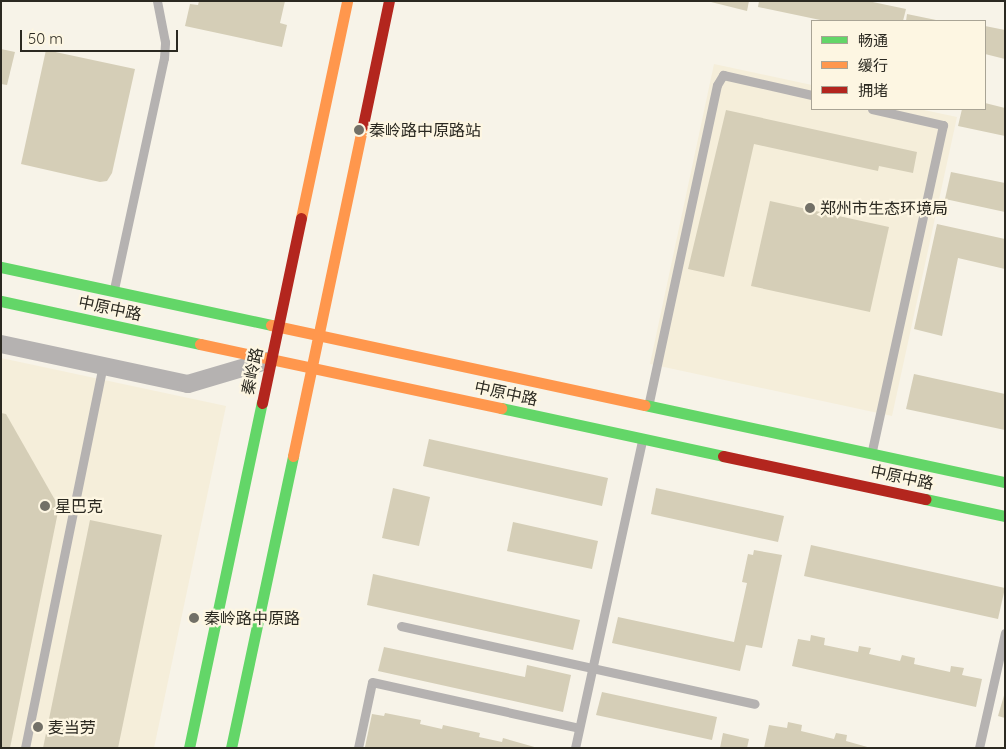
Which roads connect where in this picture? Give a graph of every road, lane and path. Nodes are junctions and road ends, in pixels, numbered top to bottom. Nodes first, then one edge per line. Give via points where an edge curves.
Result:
1 (157, 1) edge
2 (347, 1) edge
3 (389, 1) edge
4 (811, 96) edge
5 (876, 110) edge
6 (1, 268) edge
7 (114, 292) junction
8 (1, 301) edge
9 (278, 327) junction
10 (318, 335) junction
11 (1, 344) edge
12 (271, 359) junction
13 (103, 366) junction
14 (312, 368) junction
15 (648, 406) junction
16 (643, 439) junction
17 (872, 454) junction
18 (1005, 482) edge
19 (1005, 516) edge
20 (401, 626) dead end
21 (1004, 638) edge
22 (592, 668) junction
23 (755, 704) dead end
24 (579, 728) junction
25 (25, 748) edge
26 (189, 748) edge
27 (231, 748) edge
28 (358, 748) edge
29 (575, 748) edge
30 (979, 748) edge

1 - 7 lane via 165,42 164,58
2 - 9 main road, 秦岭路
3 - 10 main road
4 - 15 lane via 722,75 717,84
5 - 17 lane via 942,125
6 - 7 main road, 中原中路
7 - 9 main road, 中原中路
8 - 12 main road, 中原中路
9 - 10 main road, 中原中路
9 - 12 main road, 秦岭路
10 - 14 main road
10 - 15 main road, 中原中路
11 - 13 street
12 - 13 street via 188,384
12 - 14 main road, 中原中路
12 - 26 main road, 秦岭路
13 - 25 lane
14 - 16 main road, 中原中路
14 - 27 main road
15 - 17 main road, 中原中路
16 - 19 main road, 中原中路
16 - 22 lane
17 - 18 main road, 中原中路
20 - 22 lane
21 - 30 lane
22 - 23 lane
22 - 24 lane
24 - 28 lane via 372,682
24 - 29 lane

